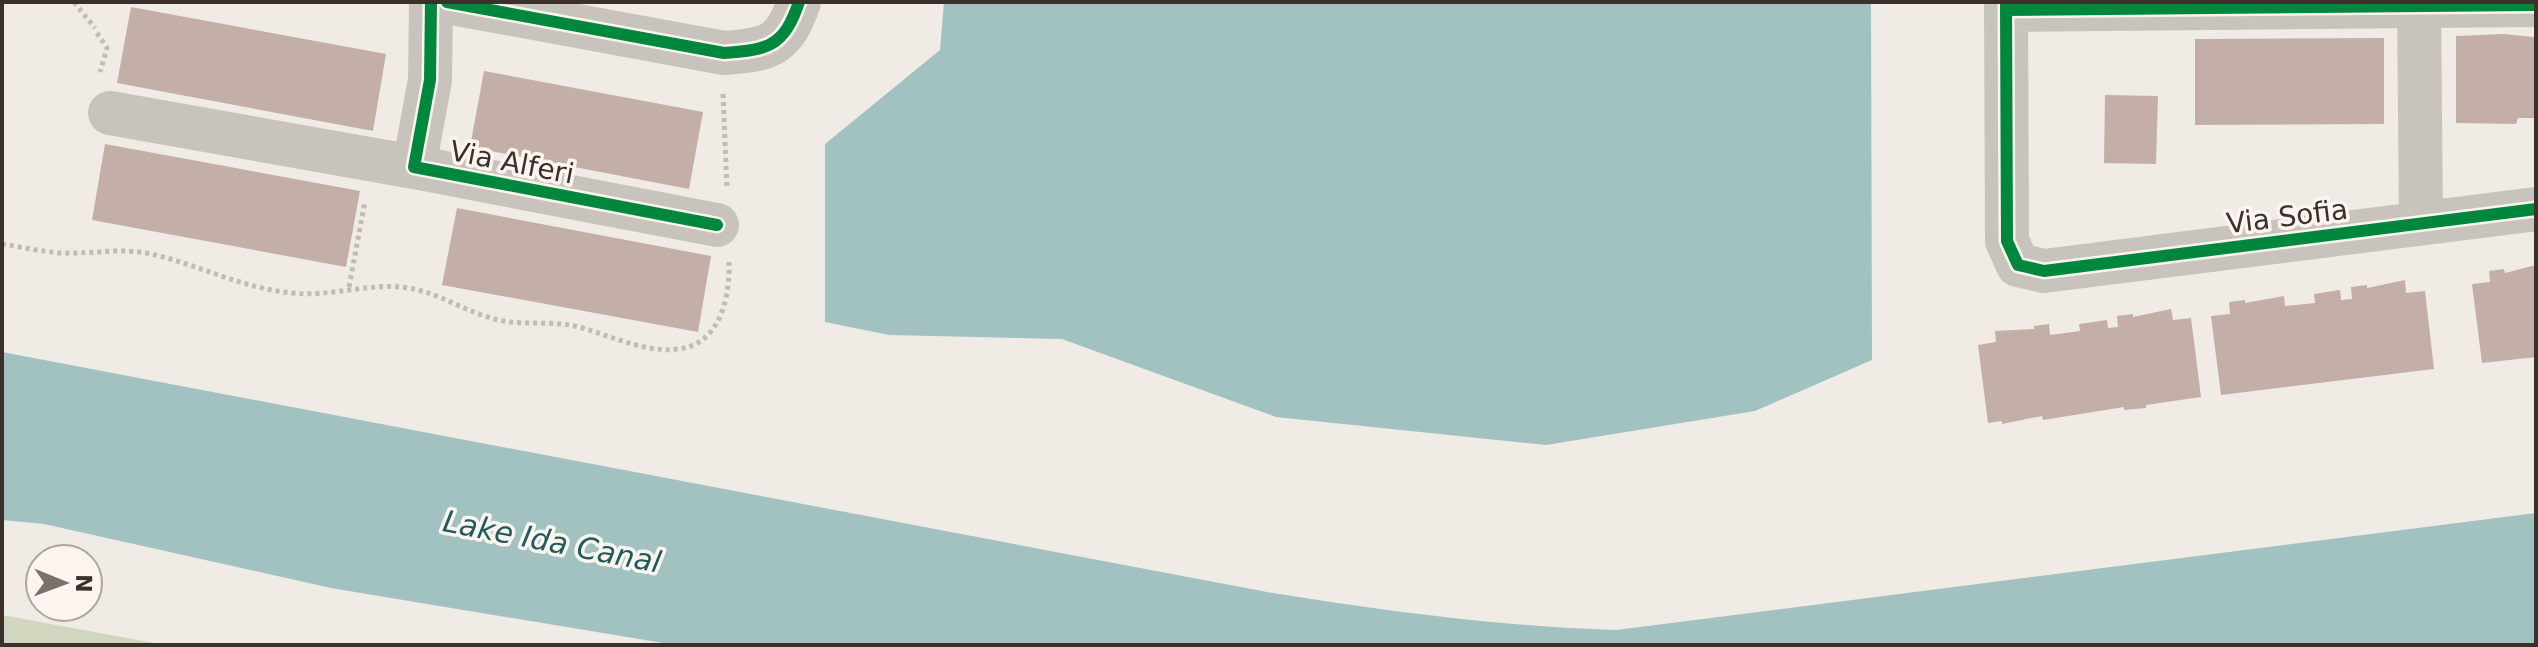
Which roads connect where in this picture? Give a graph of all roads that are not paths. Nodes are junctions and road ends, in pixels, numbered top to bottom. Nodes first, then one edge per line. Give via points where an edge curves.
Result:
1 (431, 2) edge
2 (447, 2) edge
3 (799, 2) edge
4 (2419, 4) edge
5 (2536, 5) edge
6 (2006, 6) edge
7 (594, 14) edge
8 (104, 97) road end
9 (414, 167) junction
10 (2536, 209) edge
11 (2421, 223) junction
12 (725, 229) road end

1 - 9 street, Via Alferi via 430,80
2 - 7 street
3 - 7 street via 789,31 759,50 710,53
4 - 5 street
4 - 6 street
4 - 11 street
6 - 11 street, Via Sofia via 2007,241 2018,265 2044,271
8 - 9 street, Via Alferi
9 - 12 street, Via Alferi
10 - 11 street, Via Sofia

